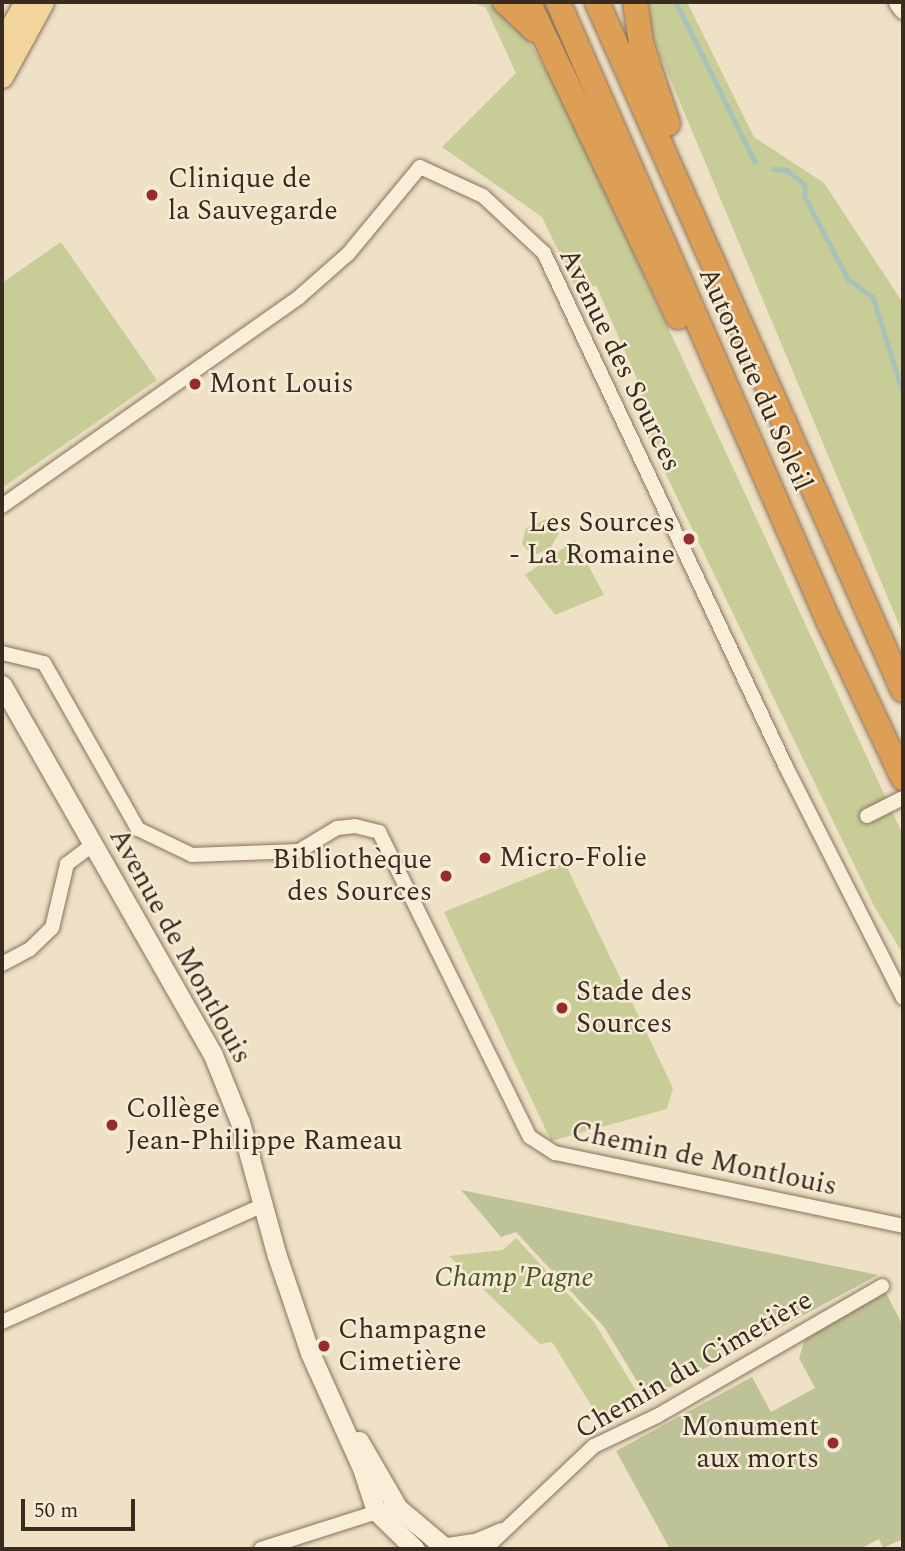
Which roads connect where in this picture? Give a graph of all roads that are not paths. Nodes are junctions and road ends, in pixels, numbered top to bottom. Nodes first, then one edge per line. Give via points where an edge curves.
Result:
1 (39, 2) edge
2 (505, 2) edge
3 (528, 2) edge
4 (558, 2) edge
5 (597, 2) edge
6 (635, 2) edge
7 (898, 2) edge
8 (903, 9) edge
9 (2, 42) edge
10 (547, 44) junction
11 (2, 77) edge
12 (749, 341) junction
13 (716, 363) junction
14 (2, 506) edge
15 (2, 653) edge
16 (2, 685) edge
17 (903, 690) edge
18 (903, 778) edge
19 (903, 798) edge
20 (867, 816) dead end
21 (92, 845) junction
22 (2, 964) edge
23 (903, 998) edge
24 (264, 1205) junction
25 (903, 1226) edge
26 (882, 1286) dead end
27 (2, 1322) edge
28 (335, 1406) junction
29 (398, 1508) junction
30 (376, 1511) junction
31 (509, 1526) junction
32 (444, 1547) edge
33 (261, 1549) edge
34 (415, 1549) edge
35 (485, 1549) edge

1 - 9 main road
1 - 11 main road
2 - 10 highway
3 - 10 highway
4 - 13 highway, Autoroute du Soleil
5 - 12 highway, Autoroute du Soleil
6 - 12 highway via 651,79 730,276
7 - 8 street
10 - 13 highway via 685,332
12 - 17 highway, Autoroute du Soleil
13 - 18 highway, Autoroute du Soleil
14 - 23 street, Avenue des Sources via 299,297 348,254 420,167 482,196 544,253 785,765
15 - 25 street, Chemin de Montlouis via 44,663 138,829 192,855 299,851 337,828 364,826 379,832 530,1137 555,1153
16 - 21 street, Avenue de Montlouis
19 - 20 street
21 - 22 street via 67,864 52,928 30,949
21 - 24 street, Avenue de Montlouis via 213,1055 240,1122
24 - 27 street
24 - 28 street, Avenue de Montlouis via 293,1310
26 - 31 street, Chemin du Cimetière via 657,1416 594,1446
28 - 29 street, Avenue de Montlouis via 374,1462
28 - 30 street, Avenue de Montlouis
29 - 30 street
29 - 32 street, Avenue de Montlouis
30 - 33 street
30 - 34 street, Avenue de Montlouis
31 - 32 street, Chemin du Cimetière via 478,1540
31 - 35 street, Chemin du Cimetière

